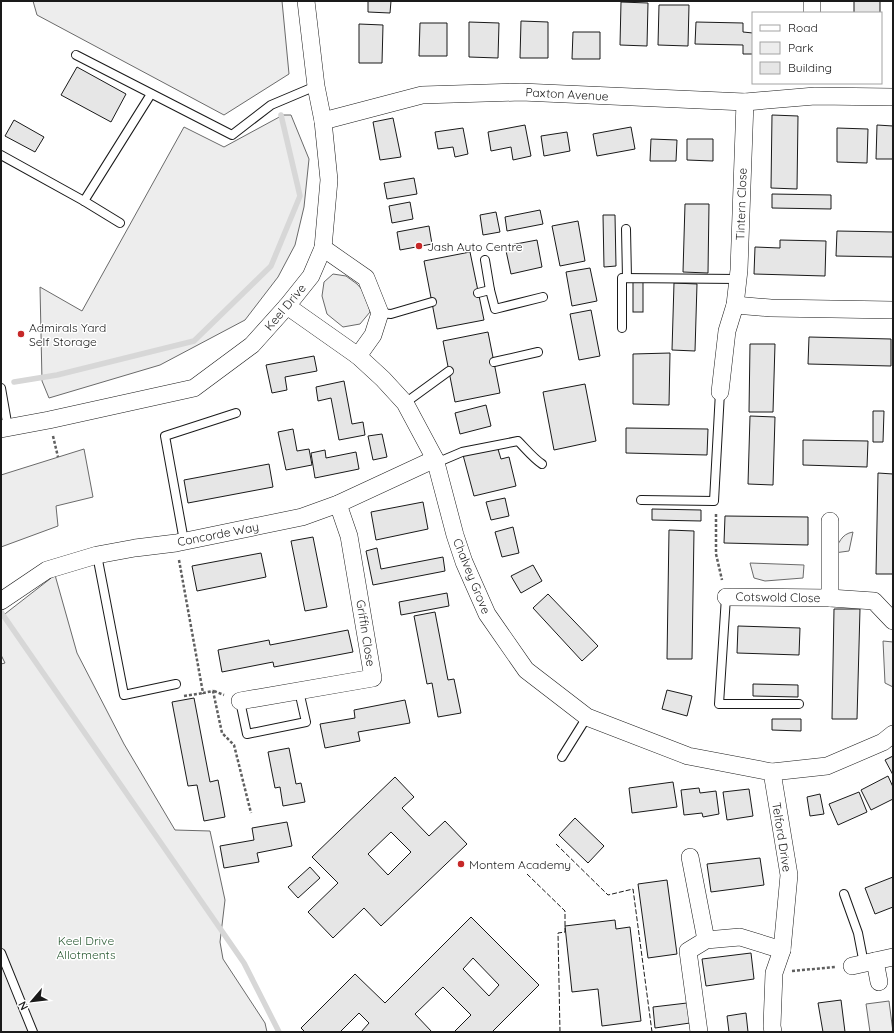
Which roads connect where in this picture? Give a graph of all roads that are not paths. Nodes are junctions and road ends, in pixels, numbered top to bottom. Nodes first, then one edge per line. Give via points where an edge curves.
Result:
1 (306, 1) edge
2 (812, 1) edge
3 (812, 12) edge
4 (76, 55) dead end
5 (316, 86) junction
6 (815, 89) edge
7 (151, 94) junction
8 (893, 97) edge
9 (745, 102) junction
10 (323, 121) junction
11 (1, 155) edge
12 (84, 201) junction
13 (120, 223) dead end
14 (626, 229) dead end
15 (323, 248) junction
16 (485, 260) dead end
17 (626, 278) junction
18 (738, 279) junction
19 (490, 290) junction
20 (478, 293) dead end
21 (543, 297) dead end
22 (432, 302) dead end
23 (735, 305) junction
24 (287, 306) junction
25 (893, 310) edge
26 (380, 313) junction
27 (622, 328) dead end
28 (538, 352) dead end
29 (358, 356) junction
30 (494, 362) dead end
31 (449, 371) dead end
32 (1, 388) edge
33 (720, 392) joint
34 (405, 403) junction
35 (236, 414) dead end
36 (4, 429) edge
37 (436, 461) junction
38 (542, 464) dead end
39 (641, 500) dead end
40 (338, 504) junction
41 (830, 521) dead end
42 (180, 542) junction
43 (96, 555) junction
44 (726, 596) joint
45 (830, 598) junction
46 (2, 600) edge
47 (893, 621) edge
48 (176, 684) dead end
49 (299, 691) junction
50 (240, 701) joint
51 (799, 704) dead end
52 (587, 717) junction
53 (893, 734) edge
54 (562, 757) dead end
55 (772, 772) junction
56 (690, 857) dead end
57 (844, 894) dead end
58 (706, 940) junction
59 (782, 950) junction
60 (1, 953) edge
61 (893, 957) edge
62 (864, 964) junction
63 (879, 982) dead end
64 (33, 1032) edge
65 (699, 1032) edge
66 (773, 1032) edge

1 - 5 street, Keel Drive
2 - 3 street
4 - 7 lane
5 - 7 lane via 271,105 232,135
5 - 10 street, Keel Drive
6 - 8 street, Paxton Avenue
6 - 9 street, Paxton Avenue
7 - 12 lane
9 - 10 street, Paxton Avenue via 521,92 422,94
9 - 18 street, Tintern Close
10 - 15 street, Keel Drive via 329,180
11 - 12 lane
12 - 13 lane
14 - 17 lane
15 - 24 street, Keel Drive via 311,276
15 - 26 street via 366,278
16 - 19 lane
17 - 18 lane
17 - 27 lane via 622,278
18 - 23 street, Tintern Close
19 - 20 lane
19 - 21 lane via 495,309
22 - 26 lane via 390,314
23 - 25 street
23 - 33 street, Tintern Close via 727,331
24 - 29 street, Chalvey Grove
24 - 36 street, Keel Drive via 252,345 194,388
26 - 29 street via 373,335
28 - 30 lane
29 - 34 street, Chalvey Grove
31 - 34 lane
32 - 36 lane
33 - 39 lane via 714,501
34 - 37 street, Chalvey Grove
35 - 42 lane via 165,436
37 - 38 lane via 462,452 518,441
37 - 40 street, Concorde Way
37 - 52 street, Chalvey Grove via 464,562 487,614 526,670
40 - 42 street, Concorde Way via 302,517
40 - 49 street, Griffin Close via 349,536 373,678
41 - 45 street, Cotswold Close
42 - 43 street, Concorde Way
43 - 46 street, Concorde Way via 47,570
43 - 48 lane via 124,695
44 - 45 street, Cotswold Close
44 - 51 lane via 719,704
45 - 47 street, Cotswold Close via 874,601
49 - 50 street, Griffin Close
49 - 50 lane via 306,722 247,734
52 - 54 lane
52 - 55 street, Chalvey Grove via 688,756
53 - 55 street, Chalvey Grove via 883,742 827,766
55 - 59 street, Telford Drive via 789,875
56 - 58 street
57 - 62 lane via 858,933
58 - 59 street via 740,937
58 - 65 street via 688,951
59 - 66 street, Telford Drive via 774,973
60 - 64 lane
61 - 62 street
62 - 63 street

